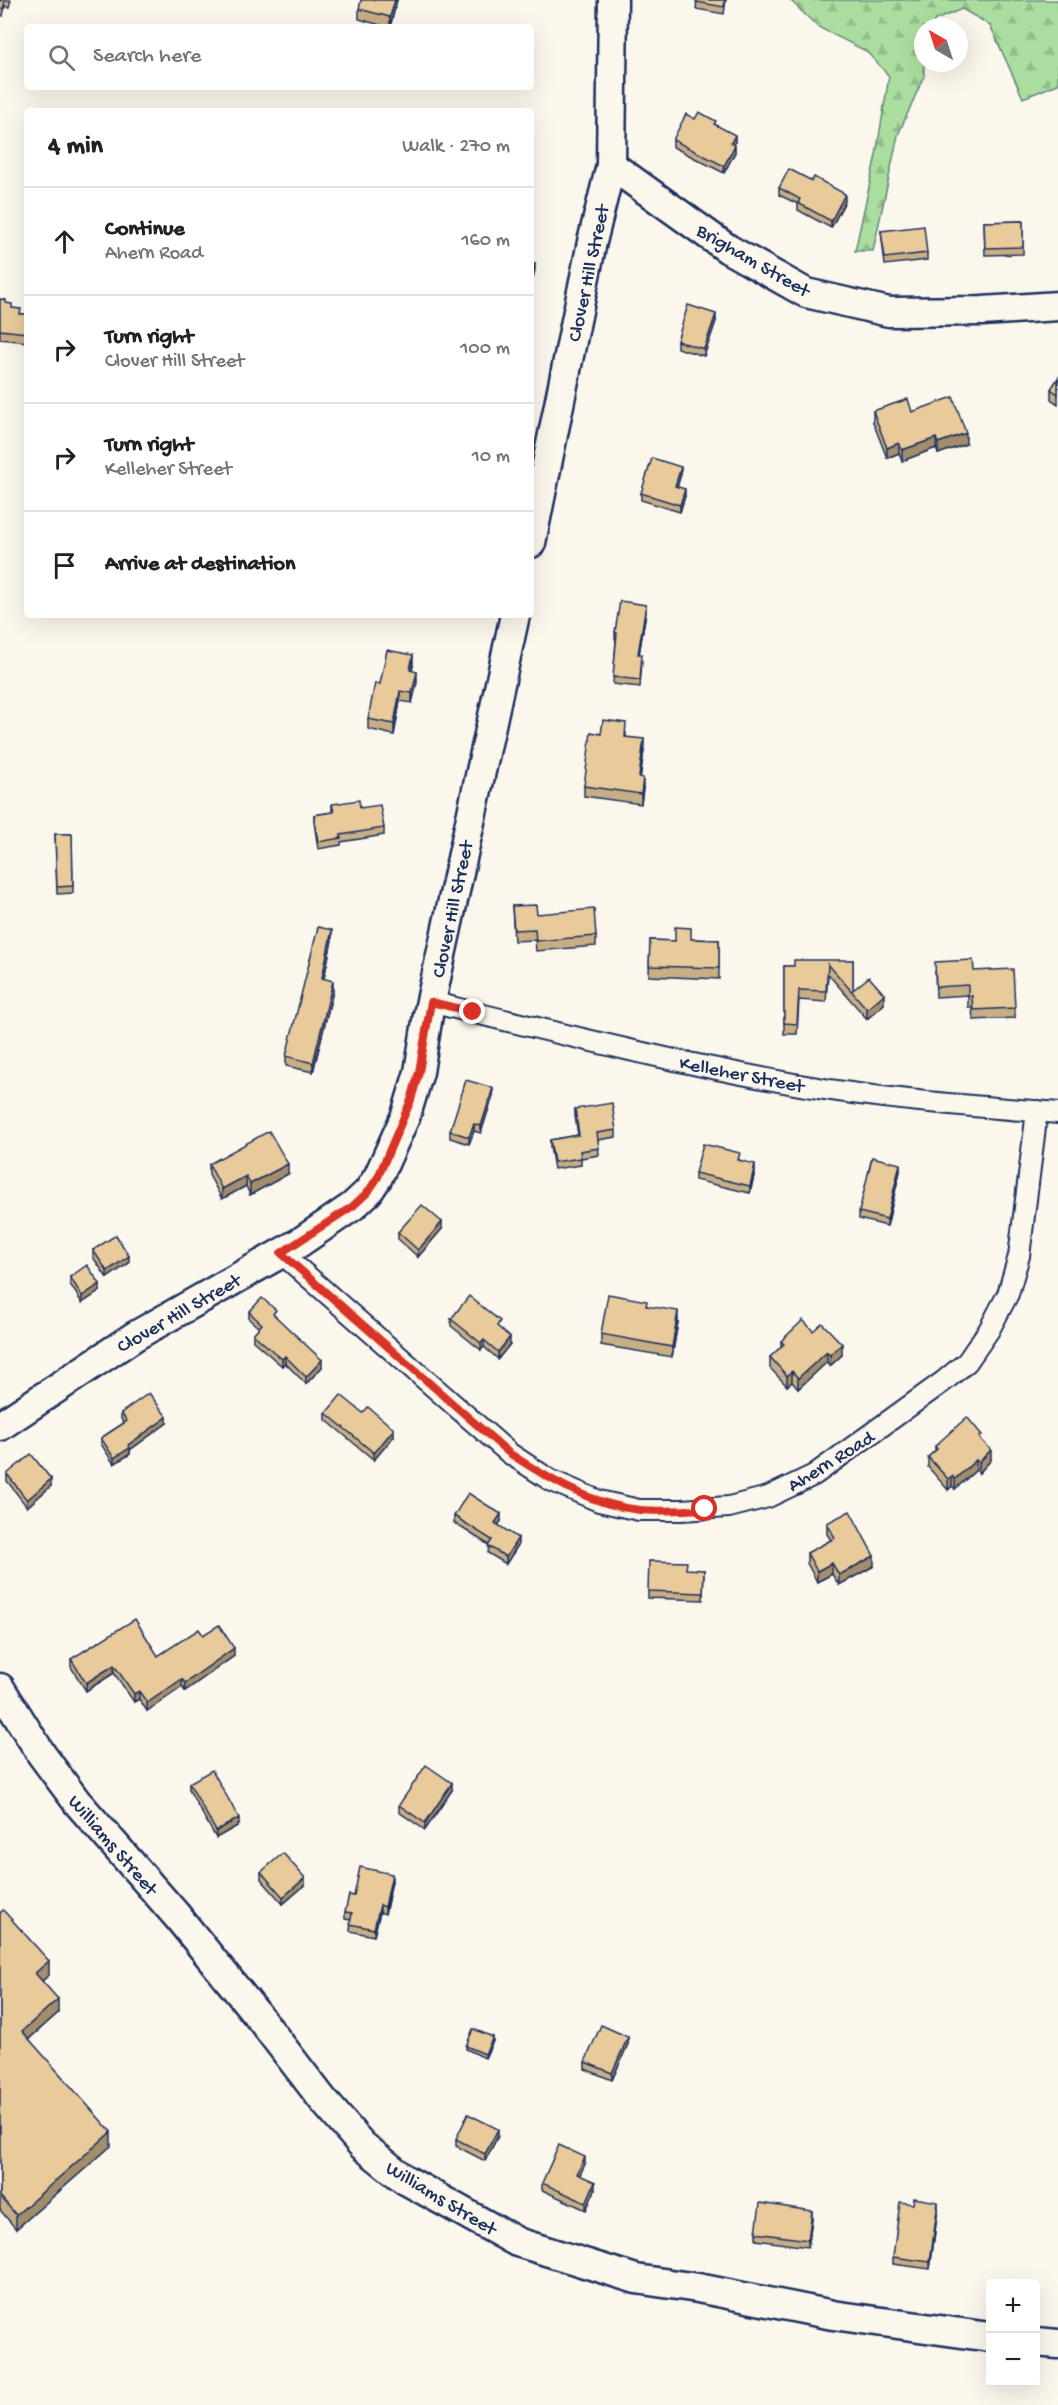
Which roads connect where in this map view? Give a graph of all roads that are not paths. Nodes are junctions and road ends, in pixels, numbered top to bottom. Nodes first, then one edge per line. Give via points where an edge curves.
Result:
1 (613, 0) edge
2 (610, 165) junction
3 (1058, 306) edge
4 (534, 528) edge
5 (514, 618) edge
6 (431, 1002) junction
7 (1037, 1111) junction
8 (1058, 1113) edge
9 (281, 1253) junction
10 (0, 1426) edge
11 (0, 1688) edge
12 (986, 2336) edge
13 (1040, 2342) edge
14 (1058, 2344) edge

1 - 2 street, Clover Hill Street
2 - 3 street, Brigham Street via 728,249 806,293 889,312
2 - 4 street, Clover Hill Street
5 - 6 street, Clover Hill Street
6 - 7 street, Kelleher Street via 618,1048 801,1085
6 - 9 street, Clover Hill Street via 411,1100 378,1177 353,1206
7 - 8 street, Kelleher Street
7 - 9 street, Ahern Road via 1019,1256 1008,1294 967,1362 814,1476 768,1497 729,1508 639,1510 599,1501 550,1480 509,1453
9 - 10 street, Clover Hill Street via 135,1336
11 - 12 street, Williams Street via 77,1802 177,1916 362,2145 404,2179 517,2242 636,2279 833,2315
13 - 14 street

